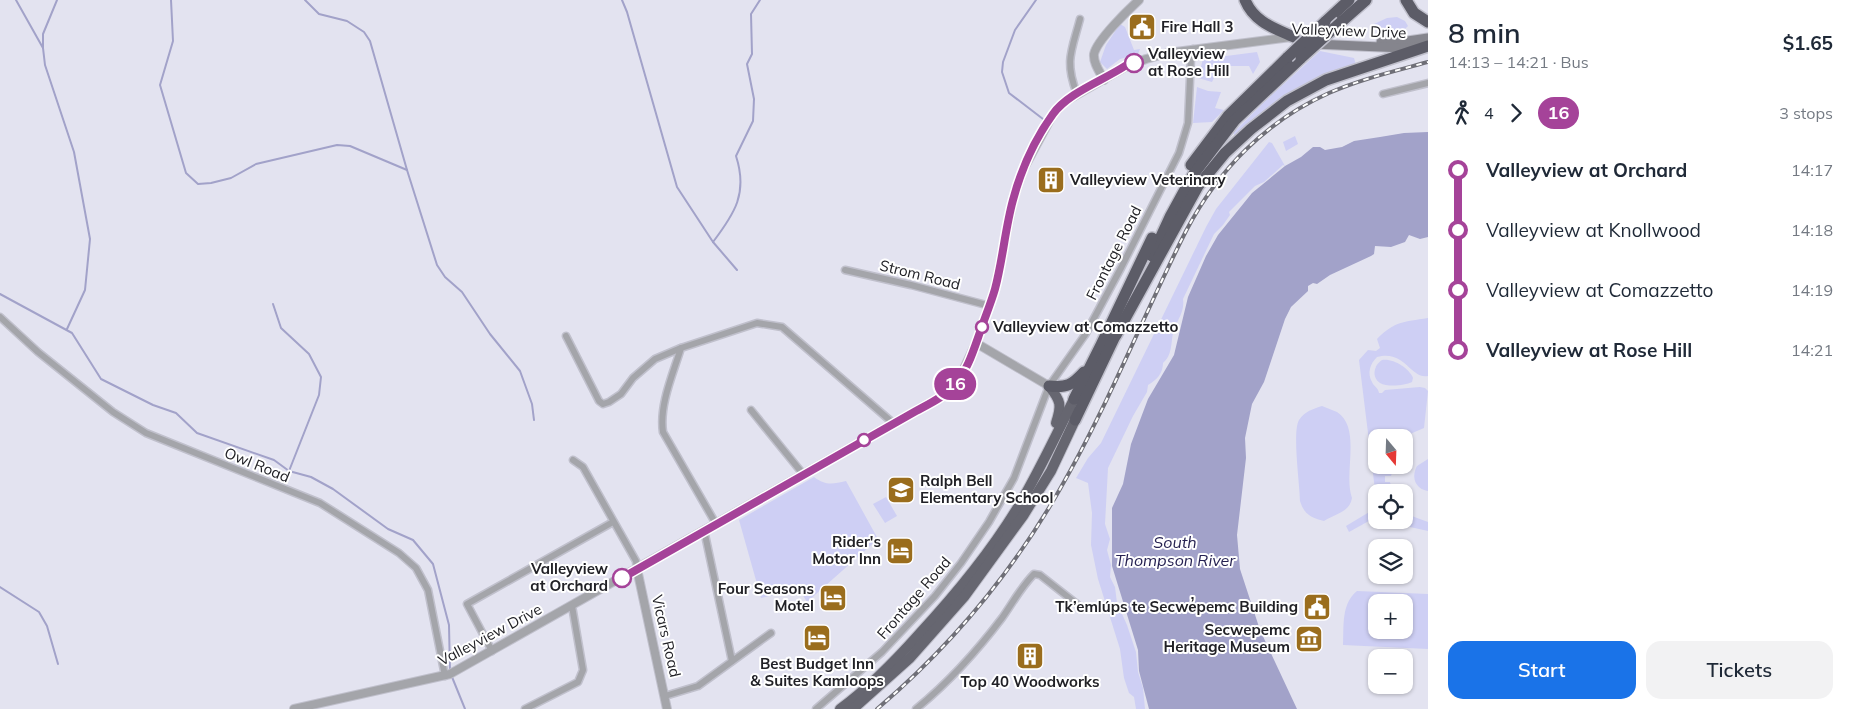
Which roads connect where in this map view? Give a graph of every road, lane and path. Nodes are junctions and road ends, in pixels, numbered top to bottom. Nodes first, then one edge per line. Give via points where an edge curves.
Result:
1 (1139, 0) edge
2 (1245, 0) edge
3 (1338, 0) edge
4 (1349, 0) edge
5 (1366, 0) edge
6 (1406, 0) edge
7 (1080, 19) dead end
8 (1327, 20) junction
9 (1428, 22) edge
10 (1428, 38) edge
11 (1294, 40) junction
12 (1428, 46) edge
13 (1193, 49) junction
14 (1104, 80) junction
15 (1428, 83) edge
16 (1077, 94) junction
17 (1383, 94) dead end
18 (845, 270) dead end
19 (990, 306) junction
20 (0, 317) edge
21 (1116, 335) junction
22 (566, 336) dead end
23 (976, 343) junction
24 (1101, 345) junction
25 (681, 348) junction
26 (1049, 386) junction
27 (1074, 399) junction
28 (751, 410) dead end
29 (1076, 420) junction
30 (892, 423) junction
31 (573, 460) dead end
32 (804, 474) junction
33 (1036, 474) junction
34 (613, 522) junction
35 (716, 524) junction
36 (704, 530) junction
37 (637, 569) junction
38 (1077, 604) dead end
39 (572, 606) junction
40 (771, 633) dead end
41 (492, 651) junction
42 (732, 661) junction
43 (445, 676) junction
44 (666, 696) junction
45 (294, 709) edge
46 (525, 709) edge
47 (668, 709) edge
48 (816, 709) edge
49 (840, 709) edge
50 (854, 709) edge
51 (916, 709) edge

1 - 14 street via 1104,37 1094,54
2 - 11 highway via 1250,13
3 - 8 highway
4 - 8 highway
5 - 21 highway, bridge via 1235,120 1193,175 1170,217
6 - 9 highway via 1414,14
7 - 16 street via 1069,62
8 - 24 highway, bridge via 1228,116 1188,168
10 - 11 main road, Valleyview Drive via 1401,42
11 - 12 main road, Valleyview Drive via 1403,48
11 - 13 street, Valleyview Drive
12 - 21 highway via 1326,80 1287,102 1225,153 1198,186
13 - 14 street, Valleyview Drive via 1125,66
13 - 26 street, Frontage Road via 1188,123 1179,153 1085,335
14 - 16 street, Valleyview Drive
15 - 17 street
16 - 19 street, Valleyview Drive via 1053,114 1023,170 1013,200
18 - 19 street, Strom Road
19 - 23 street, Valleyview Drive
20 - 43 street, Owl Road via 38,352 146,434 320,503 399,553 416,568 428,590
21 - 29 highway
22 - 25 street via 603,404 621,394 633,378 655,359
23 - 26 street
23 - 30 street, Valleyview Drive via 954,386
24 - 26 highway via 1074,382 1063,387
24 - 27 highway
25 - 30 street via 757,323 782,327
25 - 35 street via 662,421 663,432
26 - 27 highway
26 - 33 highway via 1061,405
26 - 48 street, Frontage Road via 1018,473 961,563 882,652
27 - 29 highway
27 - 33 highway
28 - 32 street
29 - 50 highway via 1051,471 1023,516 964,597 910,658
30 - 32 street, Valleyview Drive
31 - 34 street via 583,467
32 - 35 street, Valleyview Drive
33 - 49 highway via 961,588 906,649
34 - 37 street via 636,561
34 - 41 street via 467,604
35 - 36 street, Valleyview Drive
36 - 37 street, Valleyview Drive
36 - 42 street
37 - 39 street, Valleyview Drive
37 - 44 street, Vicars Road
38 - 51 street via 1040,575 1034,574 1001,620 960,668
39 - 41 street, Valleyview Drive
39 - 46 street via 583,670 578,682
40 - 42 street
41 - 43 street, Valleyview Drive
42 - 44 street via 698,686
43 - 45 street, Valleyview Drive
44 - 47 street, Vicars Road

